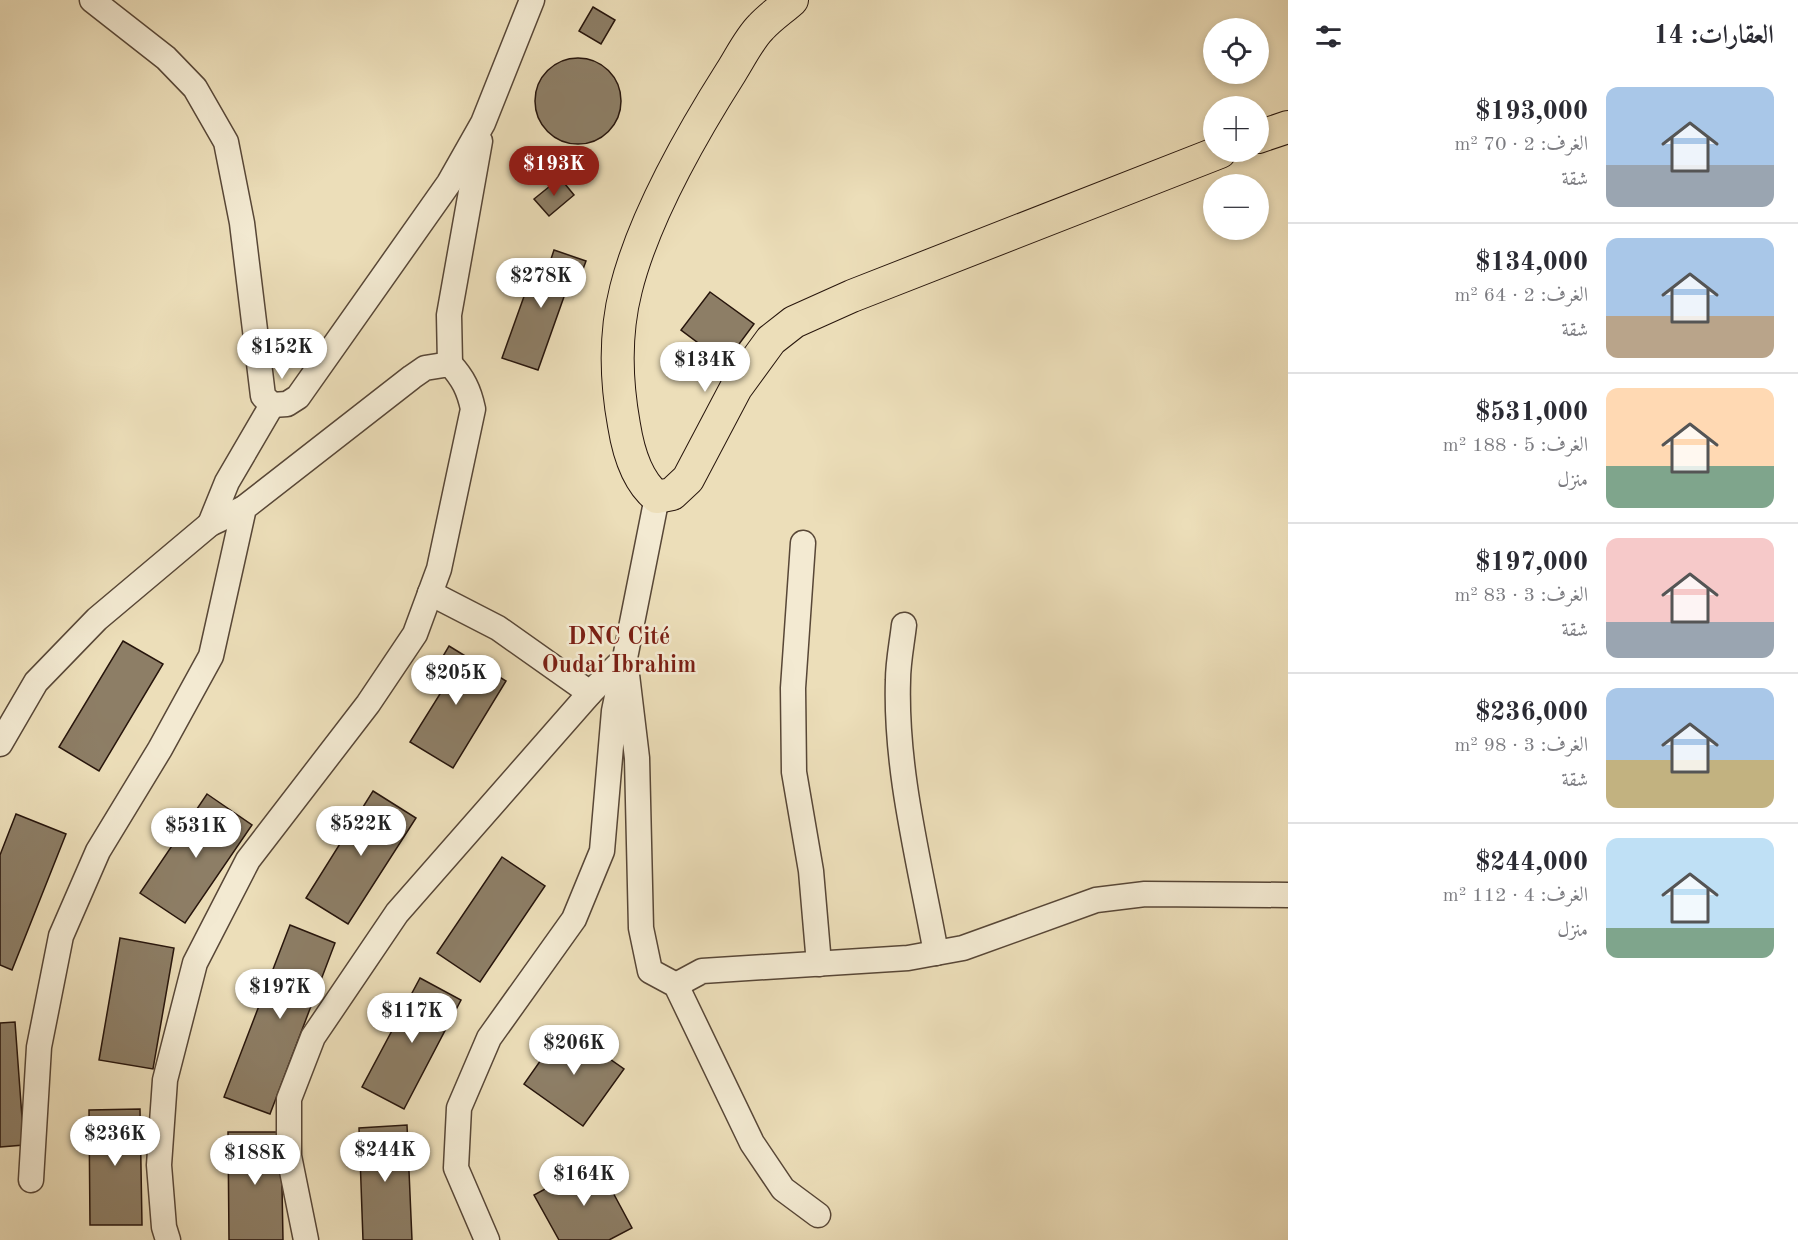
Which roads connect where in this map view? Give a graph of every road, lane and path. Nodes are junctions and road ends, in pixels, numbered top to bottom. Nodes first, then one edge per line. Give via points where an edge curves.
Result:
1 (92, 0) edge
2 (532, 0) edge
3 (792, 0) edge
4 (483, 123) junction
5 (1288, 127) edge
6 (1269, 133) edge
7 (1203, 159) edge
8 (450, 364) junction
9 (272, 405) junction
10 (657, 497) junction
11 (244, 508) junction
12 (210, 524) junction
13 (803, 543) dead end
14 (430, 593) junction
15 (904, 625) dead end
16 (625, 658) junction
17 (590, 693) junction
18 (0, 744) edge
19 (1288, 895) edge
20 (936, 953) junction
21 (819, 964) junction
22 (676, 985) junction
23 (31, 1180) dead end
24 (818, 1215) dead end
25 (168, 1240) edge
26 (306, 1240) edge
27 (487, 1240) edge

1 - 9 street via 166,58 195,88 226,142 242,224 263,396
2 - 4 street
3 - 10 main road via 759,28 706,111 656,209 626,289 618,394 627,440 638,470 646,489
4 - 8 street via 449,315
4 - 9 street via 420,226 297,397 287,404
5 - 6 main road
7 - 10 main road via 794,322 771,340 753,362 688,479 672,494
8 - 11 street via 419,372
8 - 14 street via 470,392 473,409 439,569
9 - 12 street via 227,482
10 - 16 street
11 - 12 street
11 - 23 street via 211,656 98,851 61,936 39,1047
12 - 18 street via 97,619 36,682
13 - 21 street via 793,688 794,772 810,871
14 - 17 street via 498,628
14 - 25 street via 415,634 368,704 248,860 195,963 165,1080 159,1165
15 - 20 street via 898,680 899,732
16 - 17 street
16 - 22 street via 637,758 641,928 650,971
16 - 27 street via 614,711 603,851 574,919 489,1038 459,1108 456,1168
17 - 26 street via 396,913 313,1037 289,1098 289,1156
19 - 20 street via 1145,894 1096,900 963,948
20 - 21 street
21 - 22 street via 702,971
22 - 24 street via 752,1143 783,1189

